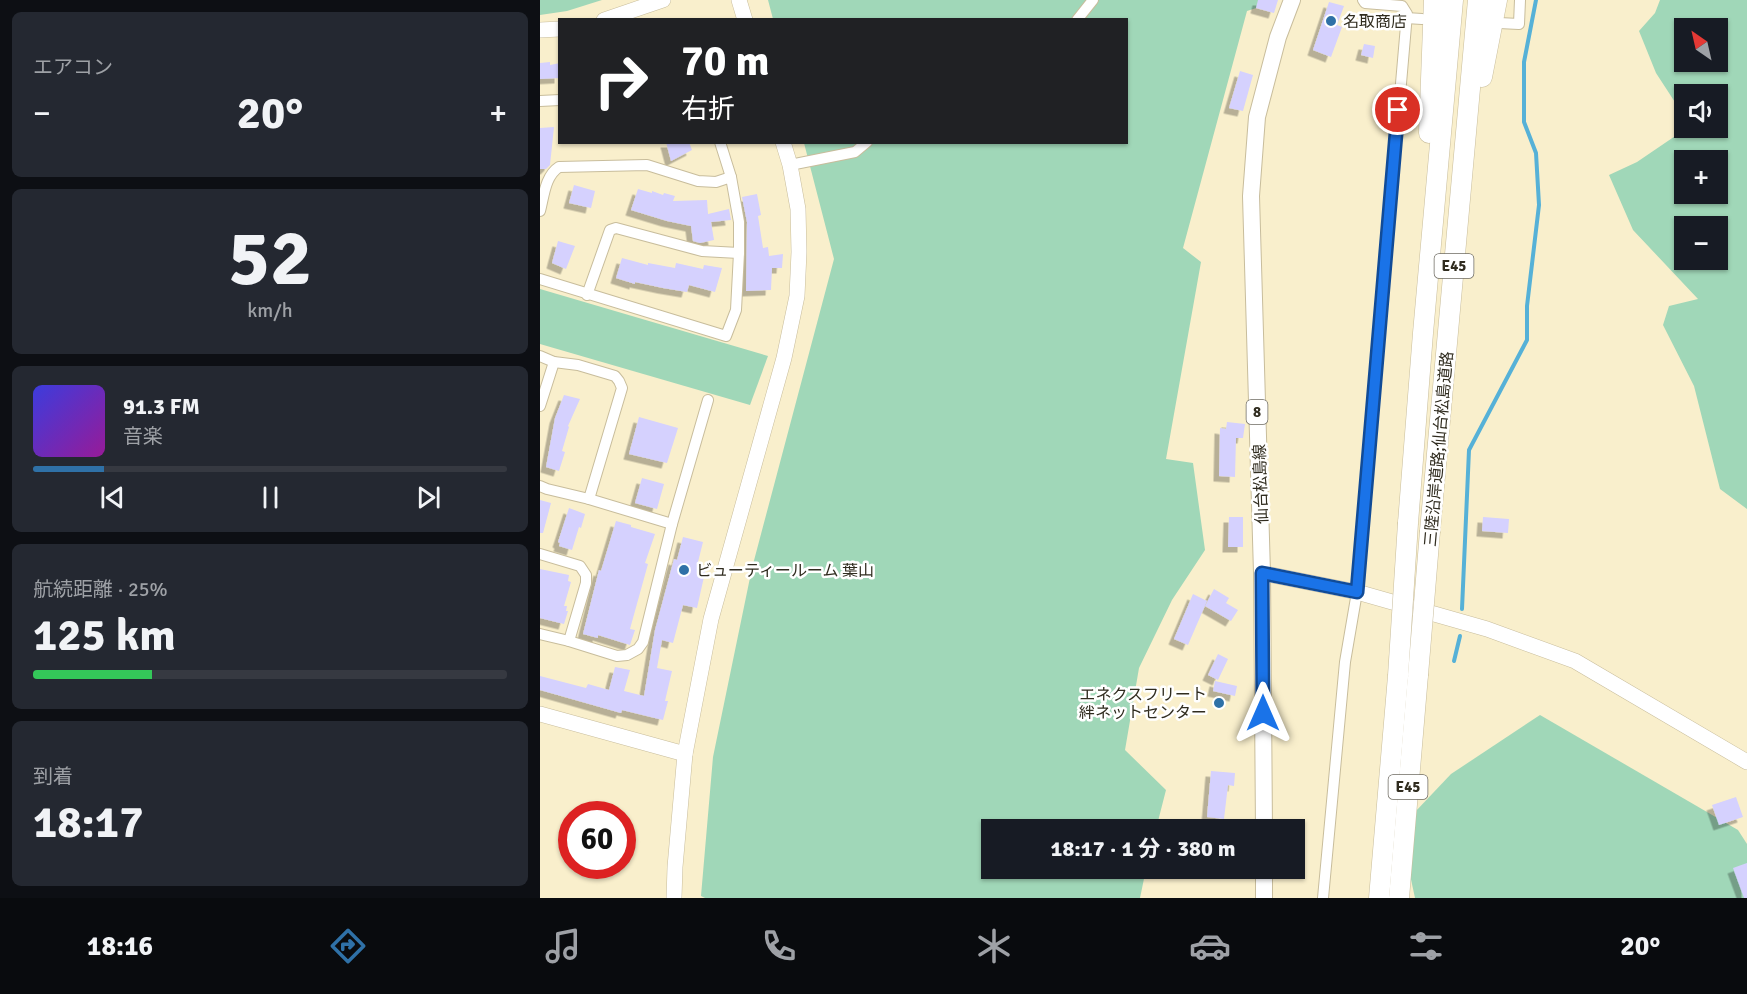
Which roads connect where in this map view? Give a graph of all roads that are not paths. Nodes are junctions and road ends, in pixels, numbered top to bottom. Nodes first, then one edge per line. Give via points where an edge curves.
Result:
1 (663, 0) edge
2 (740, 0) edge
3 (1094, 0) edge
4 (1292, 0) edge
5 (1363, 0) edge
6 (1434, 0) edge
7 (1453, 0) edge
8 (1478, 0) edge
9 (1497, 0) edge
10 (1520, 0) edge
11 (609, 18) edge
12 (745, 18) edge
13 (1079, 18) edge
14 (1406, 18) junction
15 (1422, 19) dead end
16 (1499, 23) dead end
17 (558, 29) edge
18 (540, 30) edge
19 (558, 100) edge
20 (540, 101) edge
21 (721, 144) edge
22 (784, 144) edge
23 (865, 144) edge
24 (790, 165) junction
25 (730, 177) junction
26 (1461, 185) junction
27 (540, 211) edge
28 (739, 253) junction
29 (540, 279) edge
30 (587, 295) junction
31 (1423, 333) junction
32 (540, 356) edge
33 (554, 362) junction
34 (708, 400) dead end
35 (540, 406) edge
36 (540, 486) edge
37 (589, 499) junction
38 (672, 524) junction
39 (540, 554) edge
40 (1262, 573) junction
41 (1357, 592) junction
42 (540, 634) edge
43 (569, 641) junction
44 (540, 714) edge
45 (685, 754) junction
46 (1747, 762) edge
47 (1264, 819) edge
48 (1264, 879) edge
49 (674, 898) edge
50 (1264, 898) edge
51 (1323, 898) edge
52 (1379, 898) edge
53 (1399, 898) edge

1 - 11 street
2 - 12 street
3 - 13 street
4 - 40 main road, 仙台松島線 / 8 via 1257,117 1251,195
5 - 14 street via 1402,6
6 - 31 highway
7 - 31 highway, 三陸沿岸道路;仙台松島道路 / E45
8 - 26 highway, 三陸沿岸道路;仙台松島道路 / E45
9 - 26 highway
10 - 16 street via 1519,24
14 - 15 street
14 - 41 street
17 - 18 street
19 - 20 street
21 - 25 street
22 - 24 street
23 - 24 street via 855,152
24 - 45 street via 798,209 797,296 784,358 711,619
25 - 27 street via 716,182 698,181 647,165 559,167 549,177
25 - 28 street via 739,222
26 - 53 highway, 三陸沿岸道路;仙台松島道路 / E45, bridge
28 - 30 street via 702,251 616,228 610,230
28 - 30 street via 736,310 726,336
29 - 30 street
31 - 52 highway, 三陸沿岸道路;仙台松島道路 / E45, bridge
32 - 33 street
33 - 35 street
33 - 37 street via 615,376 622,388
34 - 38 street
36 - 37 street
37 - 38 street
38 - 43 street via 638,649 617,656
39 - 43 street via 580,566 586,575
40 - 41 street
40 - 47 main road, 仙台松島線 / 8
41 - 46 street via 1486,629 1575,661
41 - 51 street via 1345,662
42 - 43 street
44 - 45 street
45 - 49 street
48 - 50 main road

